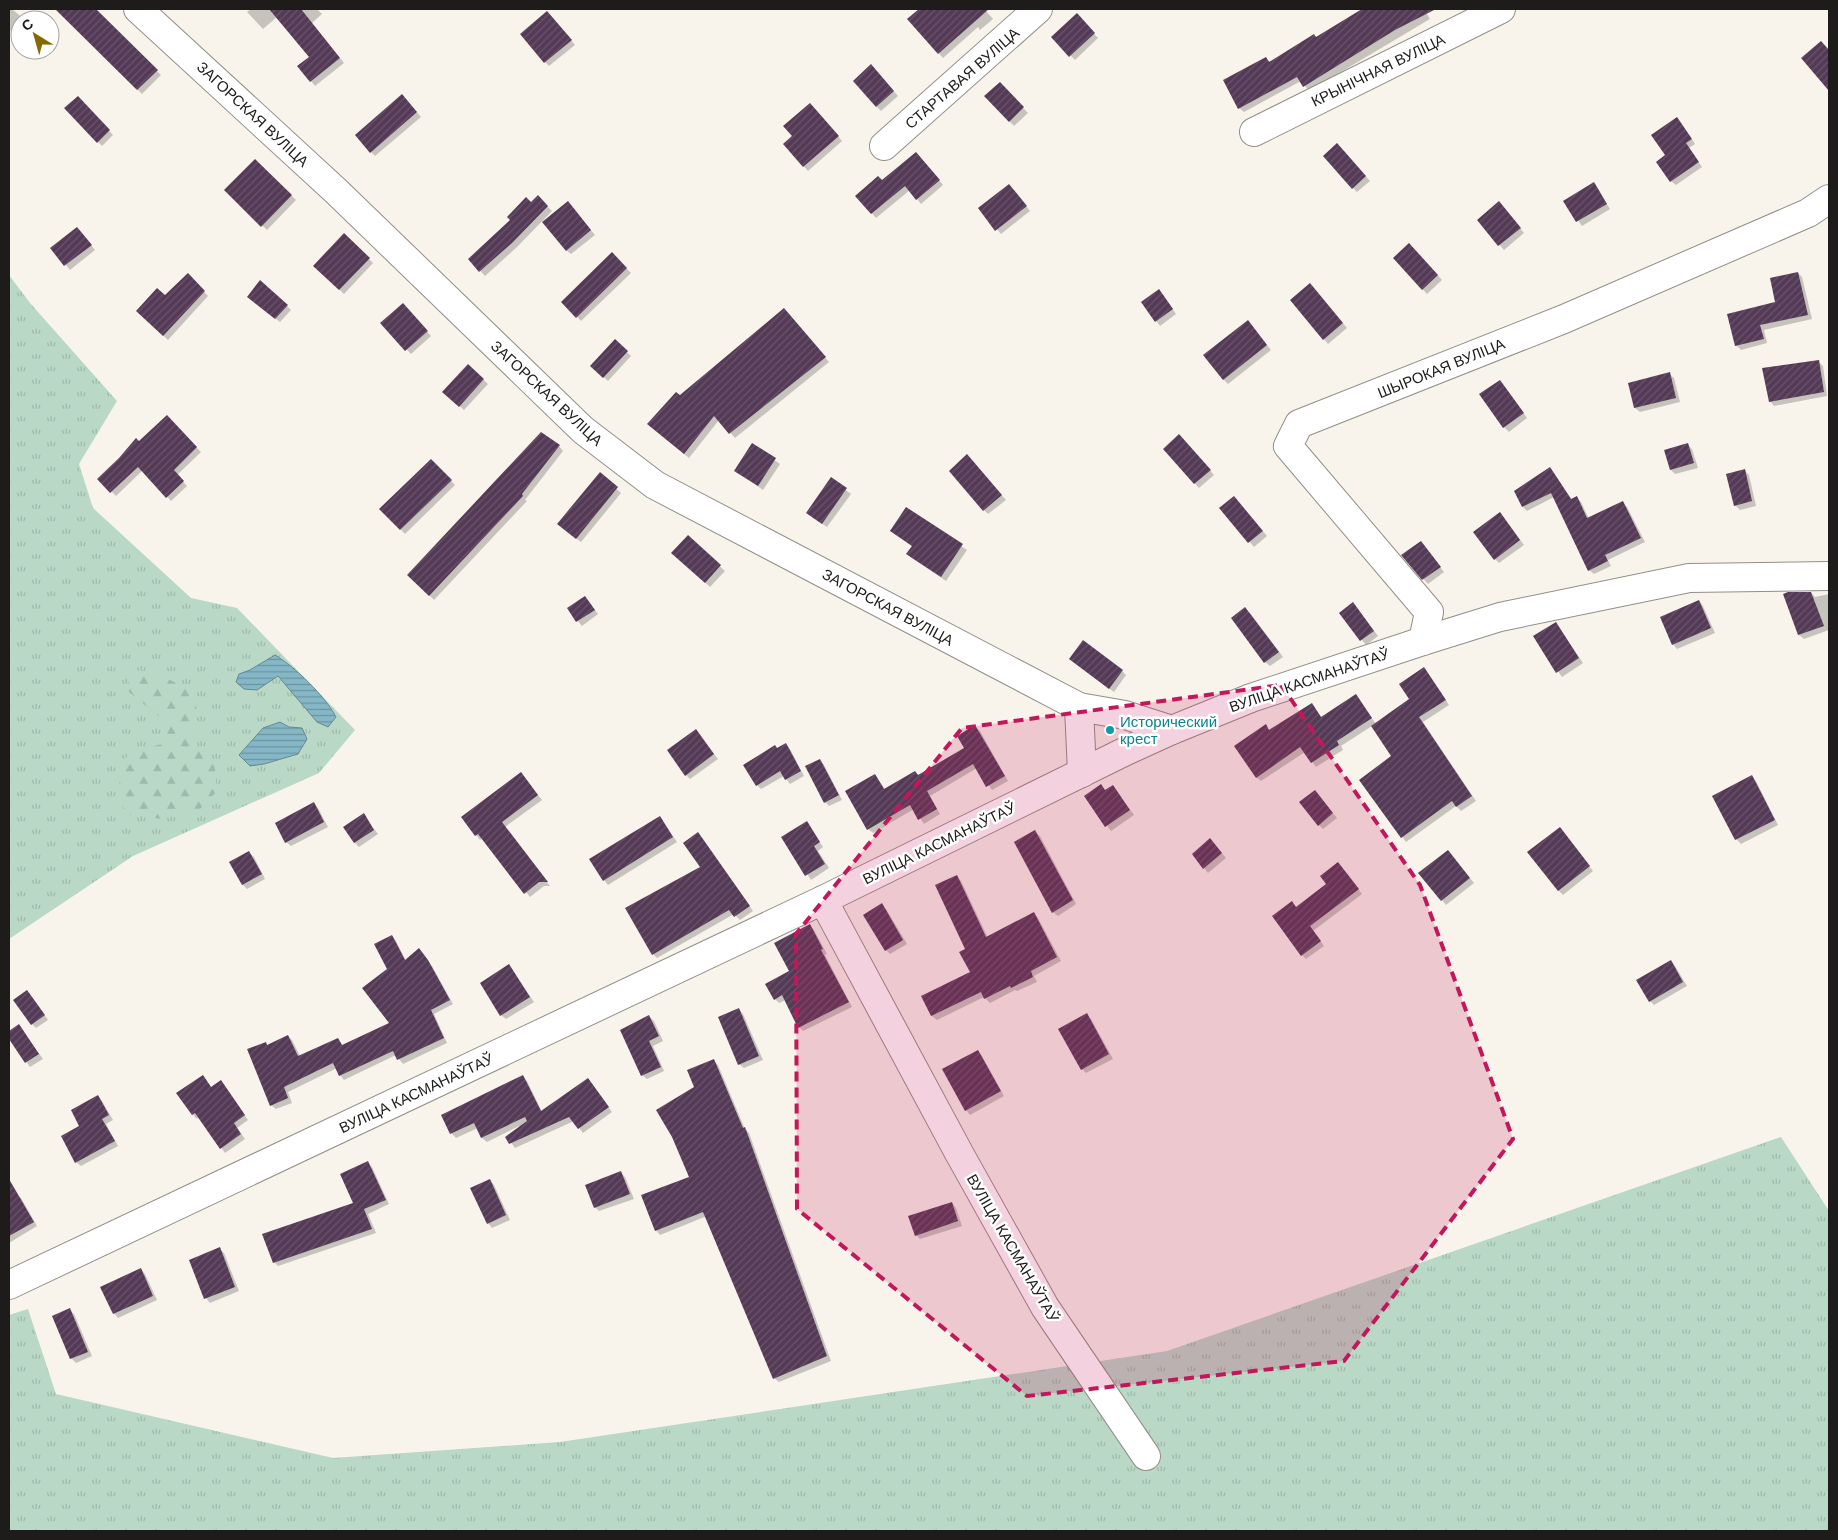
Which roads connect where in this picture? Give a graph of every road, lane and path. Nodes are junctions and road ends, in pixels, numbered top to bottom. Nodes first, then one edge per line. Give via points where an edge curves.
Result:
1 (138, 9) edge
2 (1038, 9) edge
3 (1501, 9) edge
4 (1254, 132) dead end
5 (884, 146) dead end
6 (1829, 200) edge
7 (1829, 576) edge
8 (1423, 641) junction
9 (1079, 707) junction
10 (1172, 730) junction
11 (1082, 773) junction
12 (823, 900) junction
13 (9, 1285) edge
14 (1146, 1456) dead end

1 - 9 street, ЗАГОРСКАЯ ВУЛІЦА via 336,191 583,430 655,485
2 - 5 street, СТАРТАВАЯ ВУЛІЦА
3 - 4 street, КРЫНІЧНАЯ ВУЛІЦА
6 - 8 street, ШЫРОКАЯ ВУЛІЦА via 1808,213 1564,319 1299,424 1288,446 1429,612
7 - 8 street, ВУЛІЦА КАСМАНАЎТАЎ via 1689,578 1500,617
8 - 10 street, ВУЛІЦА КАСМАНАЎТАЎ via 1251,698
9 - 10 street, ЗАГОРСКАЯ ВУЛІЦА via 1125,715
9 - 11 street
10 - 11 street, ВУЛІЦА КАСМАНАЎТАЎ
11 - 12 street, ВУЛІЦА КАСМАНАЎТАЎ
12 - 13 street, ВУЛІЦА КАСМАНАЎТАЎ
12 - 14 street, ВУЛІЦА КАСМАНАЎТАЎ via 1045,1308

